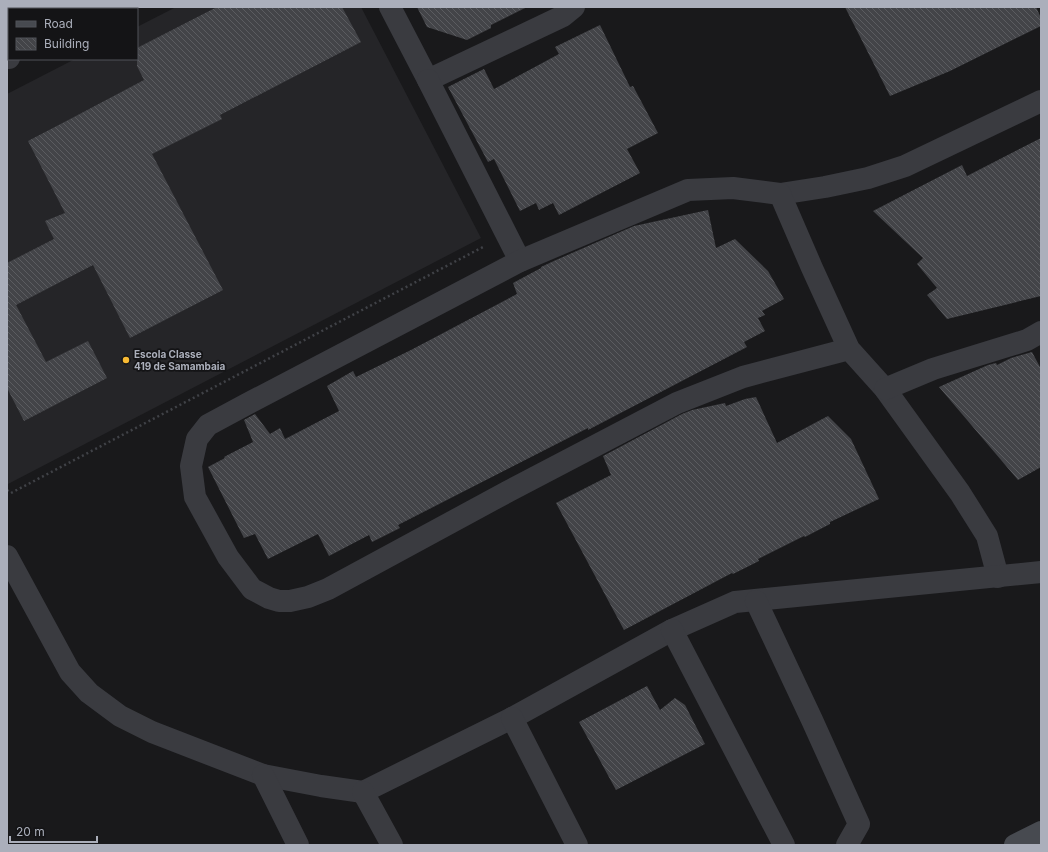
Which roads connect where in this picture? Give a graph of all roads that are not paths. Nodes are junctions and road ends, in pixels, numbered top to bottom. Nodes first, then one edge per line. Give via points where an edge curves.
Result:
1 (390, 7) edge
2 (574, 7) edge
3 (428, 80) junction
4 (1041, 100) edge
5 (780, 194) junction
6 (520, 261) junction
7 (1041, 332) edge
8 (849, 349) junction
9 (885, 389) junction
10 (7, 556) edge
11 (1041, 572) edge
12 (998, 577) junction
13 (756, 601) junction
14 (672, 630) junction
15 (512, 718) junction
16 (262, 775) junction
17 (363, 792) junction
18 (1041, 832) edge
19 (298, 845) edge
20 (392, 845) edge
21 (577, 845) edge
22 (784, 845) edge
23 (847, 845) edge
24 (1014, 845) edge

1 - 3 street
2 - 3 street via 564,16
3 - 6 street
4 - 5 street via 905,166 868,178
5 - 6 street via 734,188 688,190
5 - 8 street
6 - 8 street via 208,425 197,439 191,466 195,497 228,557 252,589 269,598 290,601 328,589 676,402 743,377
7 - 9 street via 1027,340 933,369
8 - 9 street
9 - 12 street via 988,536
10 - 16 street via 70,672 89,693 120,716 152,732
11 - 12 street
12 - 13 street
13 - 14 street via 735,602
13 - 23 street via 859,824
14 - 15 street
14 - 22 street
15 - 17 street
15 - 21 street
16 - 17 street
16 - 19 street
17 - 20 street
18 - 24 main road

